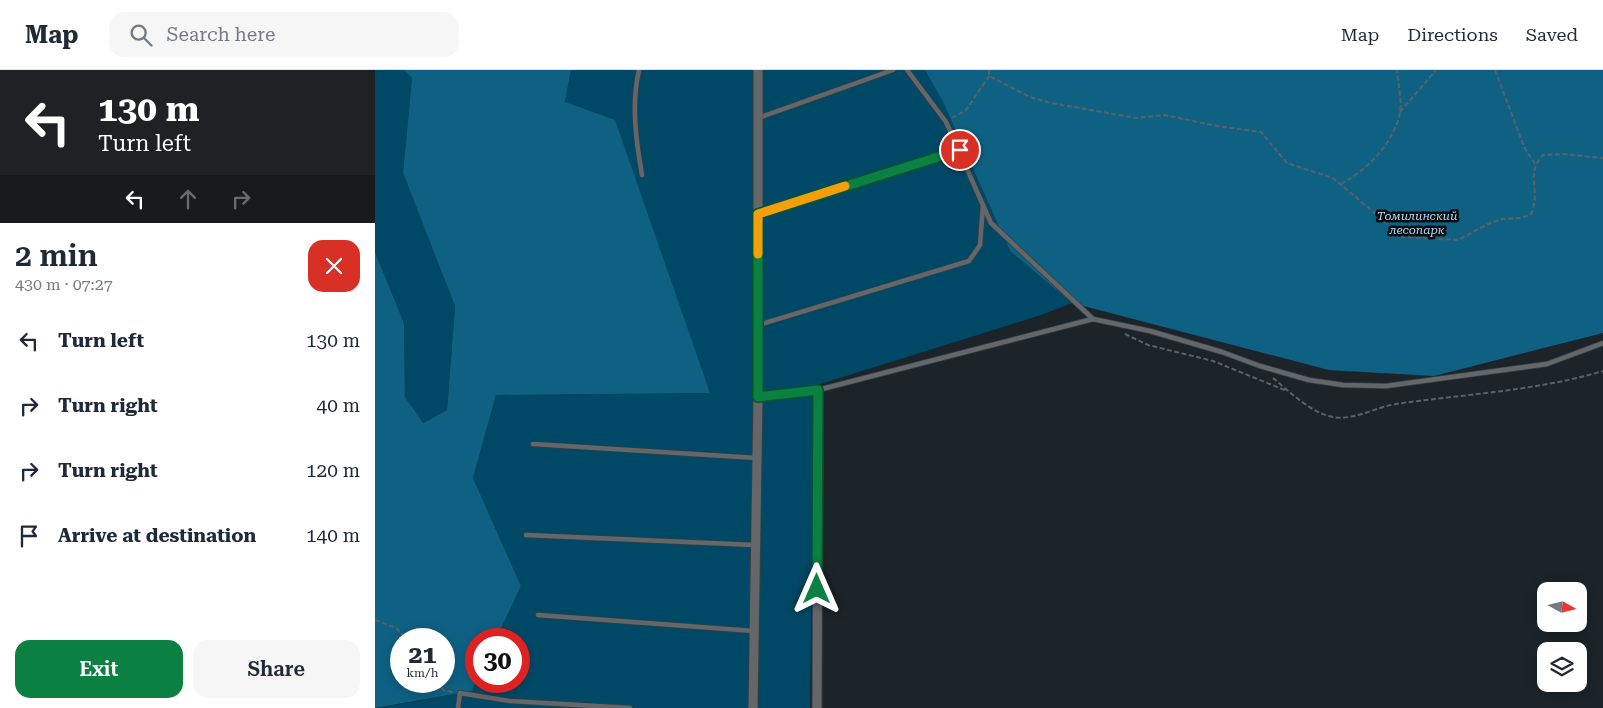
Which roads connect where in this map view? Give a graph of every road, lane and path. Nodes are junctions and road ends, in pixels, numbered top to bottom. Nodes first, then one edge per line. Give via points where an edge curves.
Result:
1 (639, 70) edge
2 (758, 70) edge
3 (893, 70) edge
4 (907, 70) edge
5 (989, 70) edge
6 (1397, 70) edge
7 (1436, 70) edge
8 (1495, 70) edge
9 (989, 76) junction
10 (1400, 112) junction
11 (758, 118) junction
12 (946, 122) junction
13 (960, 150) junction
14 (1603, 158) edge
15 (1535, 164) junction
16 (641, 175) dead end
17 (1341, 184) junction
18 (983, 204) junction
19 (758, 214) junction
20 (1093, 319) junction
21 (1111, 323) junction
22 (758, 325) junction
23 (1603, 343) edge
24 (1260, 366) junction
25 (1603, 371) edge
26 (818, 390) junction
27 (1289, 392) junction
28 (758, 397) junction
29 (533, 444) dead end
30 (757, 458) junction
31 (526, 535) dead end
32 (755, 545) junction
33 (538, 614) dead end
34 (375, 620) edge
35 (396, 628) edge
36 (754, 631) junction
37 (455, 692) edge
38 (459, 693) junction
39 (459, 708) edge
40 (630, 708) edge
41 (753, 708) edge
42 (817, 708) edge

1 - 16 lane via 635,138
2 - 11 street
3 - 11 lane
4 - 12 lane
5 - 9 path
6 - 10 path
7 - 10 path
8 - 15 path via 1525,149
9 - 12 path via 965,110
9 - 17 path via 1030,97 1051,103 1136,118 1165,115 1261,132 1287,163 1323,174
10 - 17 path via 1395,127 1376,157
11 - 19 street
12 - 13 lane
13 - 18 lane
13 - 19 lane
14 - 15 path via 1551,153 1543,155
15 - 17 path via 1533,174 1537,194 1531,214 1488,224 1459,240 1403,237
18 - 20 lane via 991,223
18 - 22 lane via 981,245 969,261
19 - 22 street
20 - 21 lane
20 - 26 lane
21 - 24 lane via 1150,331
21 - 27 path via 1126,335 1148,344 1213,361
22 - 28 street
23 - 24 lane via 1547,364 1386,386 1309,380
24 - 27 path
25 - 27 path via 1499,393 1393,404 1344,418 1325,415
26 - 28 lane
26 - 42 street
28 - 30 street
29 - 30 lane
30 - 32 street
31 - 32 lane
32 - 36 street
33 - 36 lane
34 - 35 path
36 - 41 street
37 - 38 path
38 - 39 lane
38 - 40 lane via 510,701

